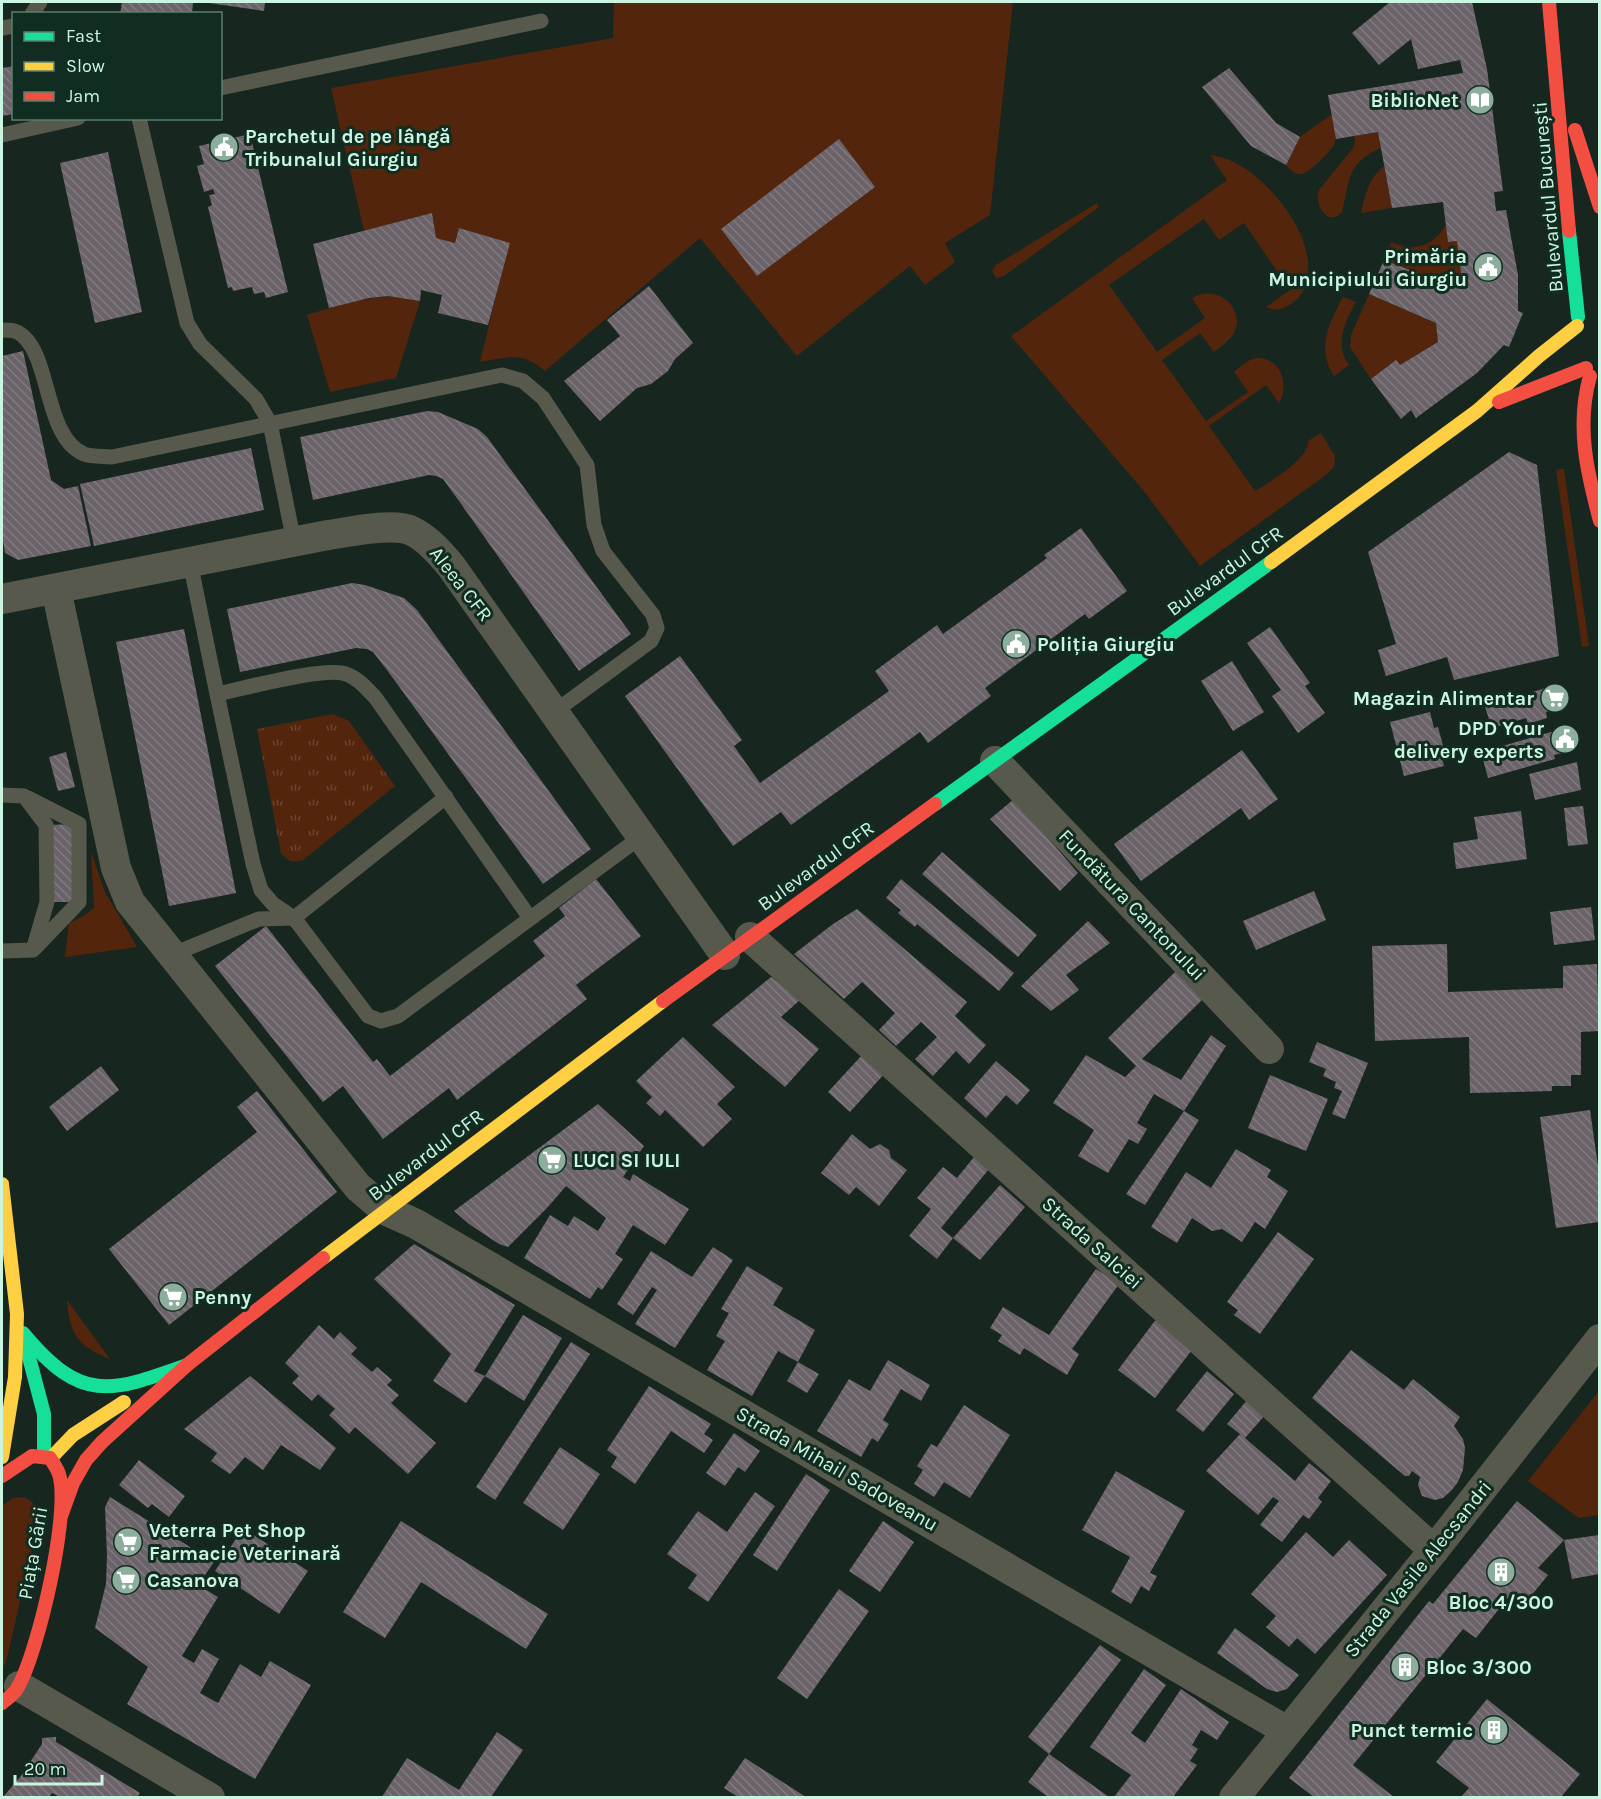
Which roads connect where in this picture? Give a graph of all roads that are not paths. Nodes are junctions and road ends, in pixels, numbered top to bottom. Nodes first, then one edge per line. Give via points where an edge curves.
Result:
1 (1549, 2) edge
2 (541, 21) dead end
3 (1557, 74) junction
4 (222, 88) edge
5 (69, 120) edge
6 (139, 120) edge
7 (2, 135) edge
8 (1599, 207) edge
9 (1588, 292) dead end
10 (1578, 321) junction
11 (2, 330) edge
12 (1588, 372) junction
13 (1599, 387) edge
14 (1478, 411) junction
15 (270, 423) junction
16 (1599, 521) edge
17 (294, 542) junction
18 (190, 562) junction
19 (56, 589) junction
20 (2, 599) edge
21 (217, 694) junction
22 (554, 712) junction
23 (995, 761) junction
24 (2, 795) edge
25 (24, 796) junction
26 (446, 797) junction
27 (642, 836) junction
28 (294, 918) junction
29 (530, 918) junction
30 (750, 937) junction
31 (33, 950) junction
32 (2, 951) edge
33 (171, 955) junction
34 (725, 955) junction
35 (1269, 1048) dead end
36 (2, 1184) edge
37 (385, 1210) junction
38 (4, 1236) edge
39 (17, 1314) junction
40 (23, 1333) junction
41 (1599, 1339) edge
42 (187, 1365) junction
43 (47, 1456) junction
44 (2, 1457) edge
45 (2, 1476) edge
46 (61, 1516) junction
47 (1434, 1550) junction
48 (12, 1694) edge
49 (2, 1717) edge
50 (1287, 1731) junction
51 (210, 1797) edge
52 (1234, 1797) edge

1 - 3 main road, Bulevardul București
2 - 4 lane
3 - 8 main road, Bulevardul București
3 - 10 main road, Bulevardul București
5 - 7 lane
6 - 15 lane via 190,332 246,387
9 - 10 main road
10 - 12 main road, Bulevardul București via 1578,347
10 - 14 main road, Bulevardul CFR
11 - 15 lane via 24,336 36,354 51,405 67,440 83,453 112,458
12 - 13 main road
12 - 14 main road, Bulevardul CFR
12 - 16 main road via 1582,432
14 - 23 main road, Bulevardul CFR
15 - 17 lane
15 - 22 lane via 502,375 524,381 543,398 587,465 594,525 603,551 653,615 657,628 651,641
17 - 18 street, Aleea CFR
17 - 22 street, Aleea CFR via 378,528 411,530 451,566
18 - 19 street, Aleea CFR
18 - 21 lane
19 - 20 street, Aleea CFR
19 - 33 street, Strada Mihail Sadoveanu via 116,868 130,902
21 - 26 lane via 321,672 344,673 375,697
21 - 28 lane via 261,890
22 - 27 street, Aleea CFR
23 - 30 main road, Bulevardul CFR
23 - 35 street, Fundătura Cantonului
24 - 25 lane
25 - 31 lane via 46,825 46,902
25 - 31 lane via 79,824 79,902
26 - 28 lane
26 - 29 lane
27 - 29 lane
27 - 34 street, Aleea CFR
28 - 29 lane via 368,1016 381,1021 398,1016
28 - 33 lane via 259,919
30 - 34 main road, Bulevardul CFR
30 - 47 street, Strada Salciei
31 - 32 lane
33 - 37 street, Strada Mihail Sadoveanu via 358,1187
34 - 37 main road, Bulevardul CFR
36 - 38 main road
37 - 42 main road, Bulevardul CFR
37 - 50 street, Strada Mihail Sadoveanu via 426,1230
38 - 39 main road
39 - 40 main road
39 - 44 main road via 15,1377
40 - 42 main road via 36,1350 69,1378 85,1384 109,1388 134,1384
40 - 43 main road via 44,1414
41 - 47 street, Strada Vasile Alecsandri
42 - 43 main road, Bulevardul CFR via 89,1423
42 - 46 main road, Bulevardul CFR via 102,1442 73,1483
43 - 45 main road via 26,1459
43 - 46 main road, Piața Gării via 60,1476
46 - 48 main road, Piața Gării via 41,1618
47 - 50 street, Strada Vasile Alecsandri
48 - 49 main road, Piața Gării
48 - 51 street
50 - 52 street, Strada Vasile Alecsandri

